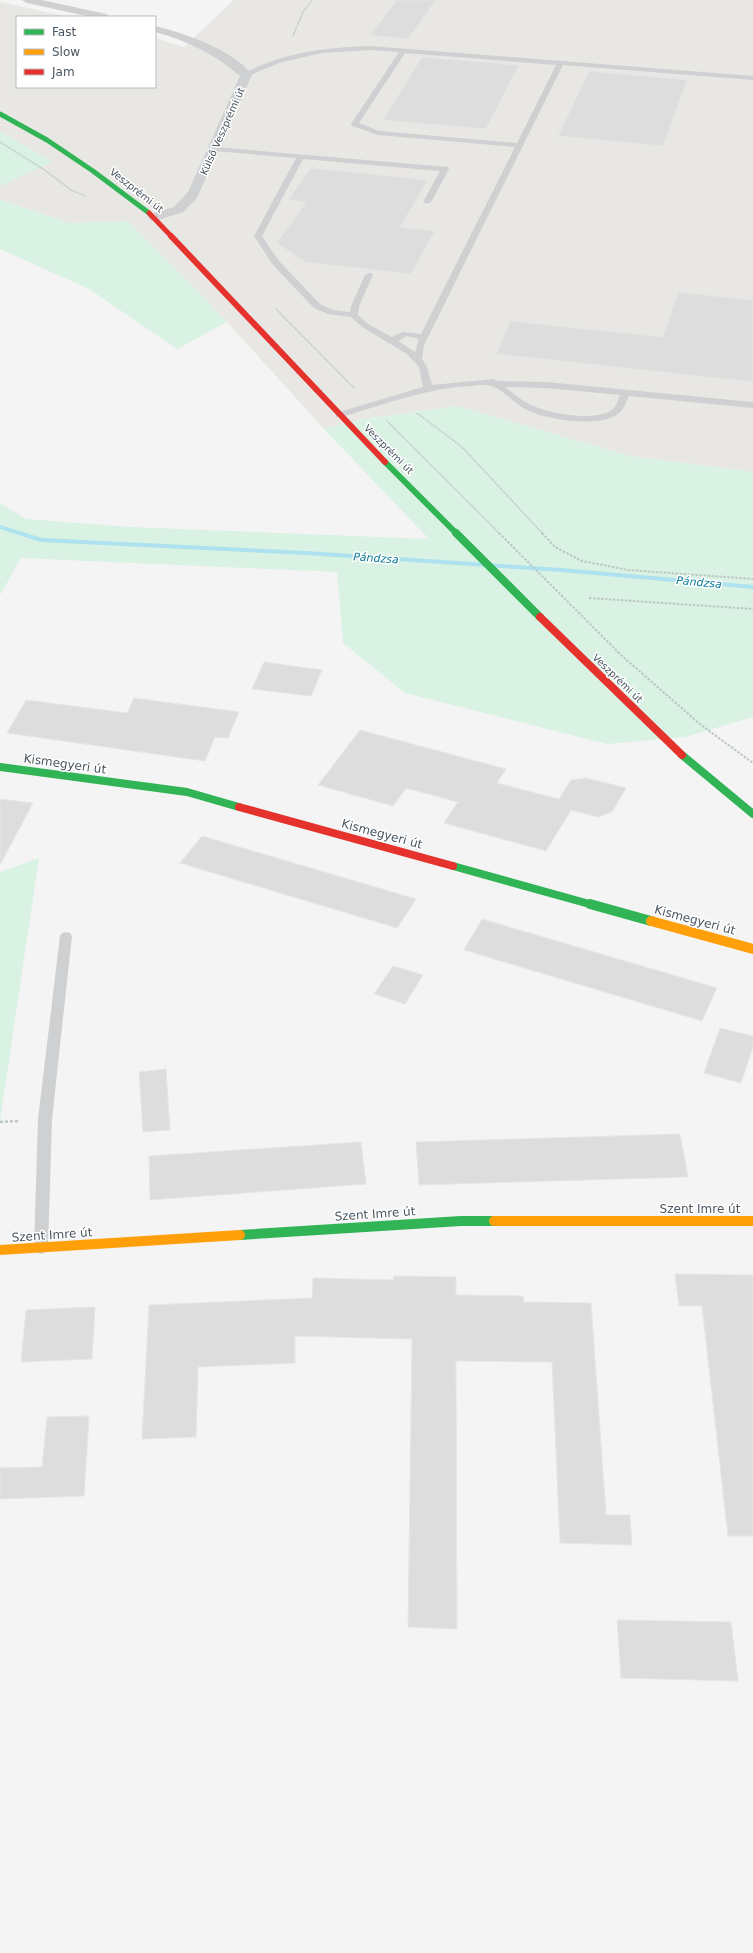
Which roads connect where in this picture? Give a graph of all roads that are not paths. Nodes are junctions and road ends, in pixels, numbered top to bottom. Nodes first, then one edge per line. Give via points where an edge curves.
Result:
1 (27, 0) edge
2 (101, 16) edge
3 (156, 29) edge
4 (403, 50) junction
5 (561, 62) junction
6 (246, 75) junction
7 (753, 78) edge
8 (0, 114) edge
9 (520, 145) junction
10 (214, 149) junction
11 (301, 156) junction
12 (427, 202) dead end
13 (155, 217) junction
14 (369, 275) dead end
15 (354, 315) junction
16 (423, 338) junction
17 (395, 344) junction
18 (418, 358) junction
19 (493, 382) junction
20 (428, 388) junction
21 (626, 392) junction
22 (753, 405) edge
23 (339, 415) junction
24 (0, 767) edge
25 (753, 814) edge
26 (66, 936) dead end
27 (753, 949) edge
28 (753, 1221) edge
29 (41, 1248) junction
30 (0, 1250) edge

1 - 2 street
3 - 6 street, Külső Veszprémi út via 189,39 216,52
4 - 5 lane
4 - 6 lane via 339,48 308,52
4 - 9 lane via 355,124 378,133
5 - 7 lane
5 - 9 lane
6 - 10 street, Külső Veszprémi út
8 - 13 main road, Veszprémi út via 47,140
9 - 16 lane
10 - 11 lane
10 - 13 street, Külső Veszprémi út via 186,204 175,212
11 - 12 lane via 445,169
11 - 15 lane via 258,236 276,263 317,306 331,312
13 - 23 main road, Veszprémi út
14 - 15 lane via 355,306
15 - 17 lane
16 - 17 lane via 414,334 403,334 394,340
16 - 18 lane
17 - 18 lane
18 - 20 lane via 428,376
19 - 20 lane
19 - 21 lane
19 - 21 lane via 532,409 585,418 603,418 610,415 616,411
20 - 23 lane
21 - 22 lane
23 - 25 main road, Veszprémi út via 686,759
24 - 27 main road, Kismegyeri út via 186,792
26 - 29 lane via 45,1119
28 - 29 main road, Szent Imre út via 462,1221
29 - 30 main road, Szent Imre út

